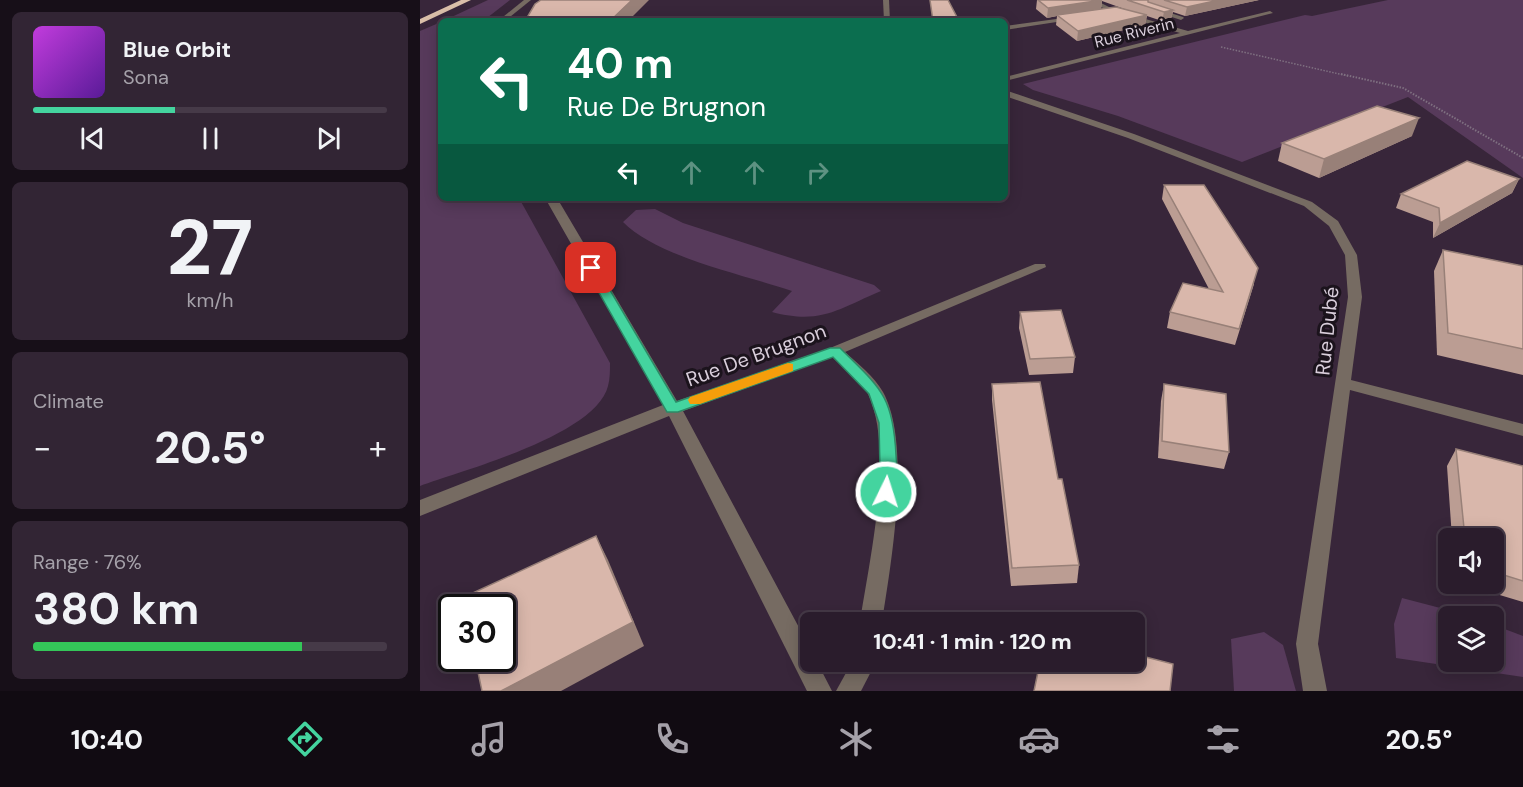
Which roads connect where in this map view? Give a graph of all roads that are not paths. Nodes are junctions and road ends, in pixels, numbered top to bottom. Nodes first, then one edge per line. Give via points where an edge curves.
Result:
1 (450, 0) edge
2 (467, 0) edge
3 (528, 0) edge
4 (886, 0) edge
5 (1090, 0) edge
6 (1149, 8) edge
7 (1115, 12) junction
8 (1270, 13) dead end
9 (420, 14) edge
10 (1104, 14) edge
11 (1168, 14) junction
12 (1082, 17) edge
13 (505, 18) edge
14 (887, 18) edge
15 (1181, 18) edge
16 (1143, 20) junction
17 (420, 22) edge
18 (1008, 28) edge
19 (1186, 33) junction
20 (1008, 78) edge
21 (1008, 94) edge
22 (553, 201) edge
23 (1040, 267) dead end
24 (835, 351) junction
25 (1343, 383) junction
26 (673, 408) junction
27 (1523, 430) edge
28 (420, 508) edge
29 (872, 612) edge
30 (858, 672) edge
31 (820, 691) edge
32 (848, 691) edge
33 (1315, 691) edge

1 - 9 highway
2 - 17 highway
3 - 13 street
4 - 14 street
5 - 7 street
6 - 11 street
7 - 10 street
7 - 16 street
8 - 19 street, Rue Riverin
11 - 15 street
11 - 16 street
12 - 18 street
16 - 19 street
19 - 20 street, Rue Riverin
21 - 25 street, Rue Dubé via 1308,204 1334,224 1351,255 1355,297
22 - 26 street
23 - 24 street, Rue De Brugnon
24 - 26 street, Rue De Brugnon
24 - 29 street via 875,392 887,423 889,470
25 - 27 street
25 - 33 street, Rue Dubé via 1307,644
26 - 28 street, Rue De Brugnon
26 - 31 street
30 - 32 street

